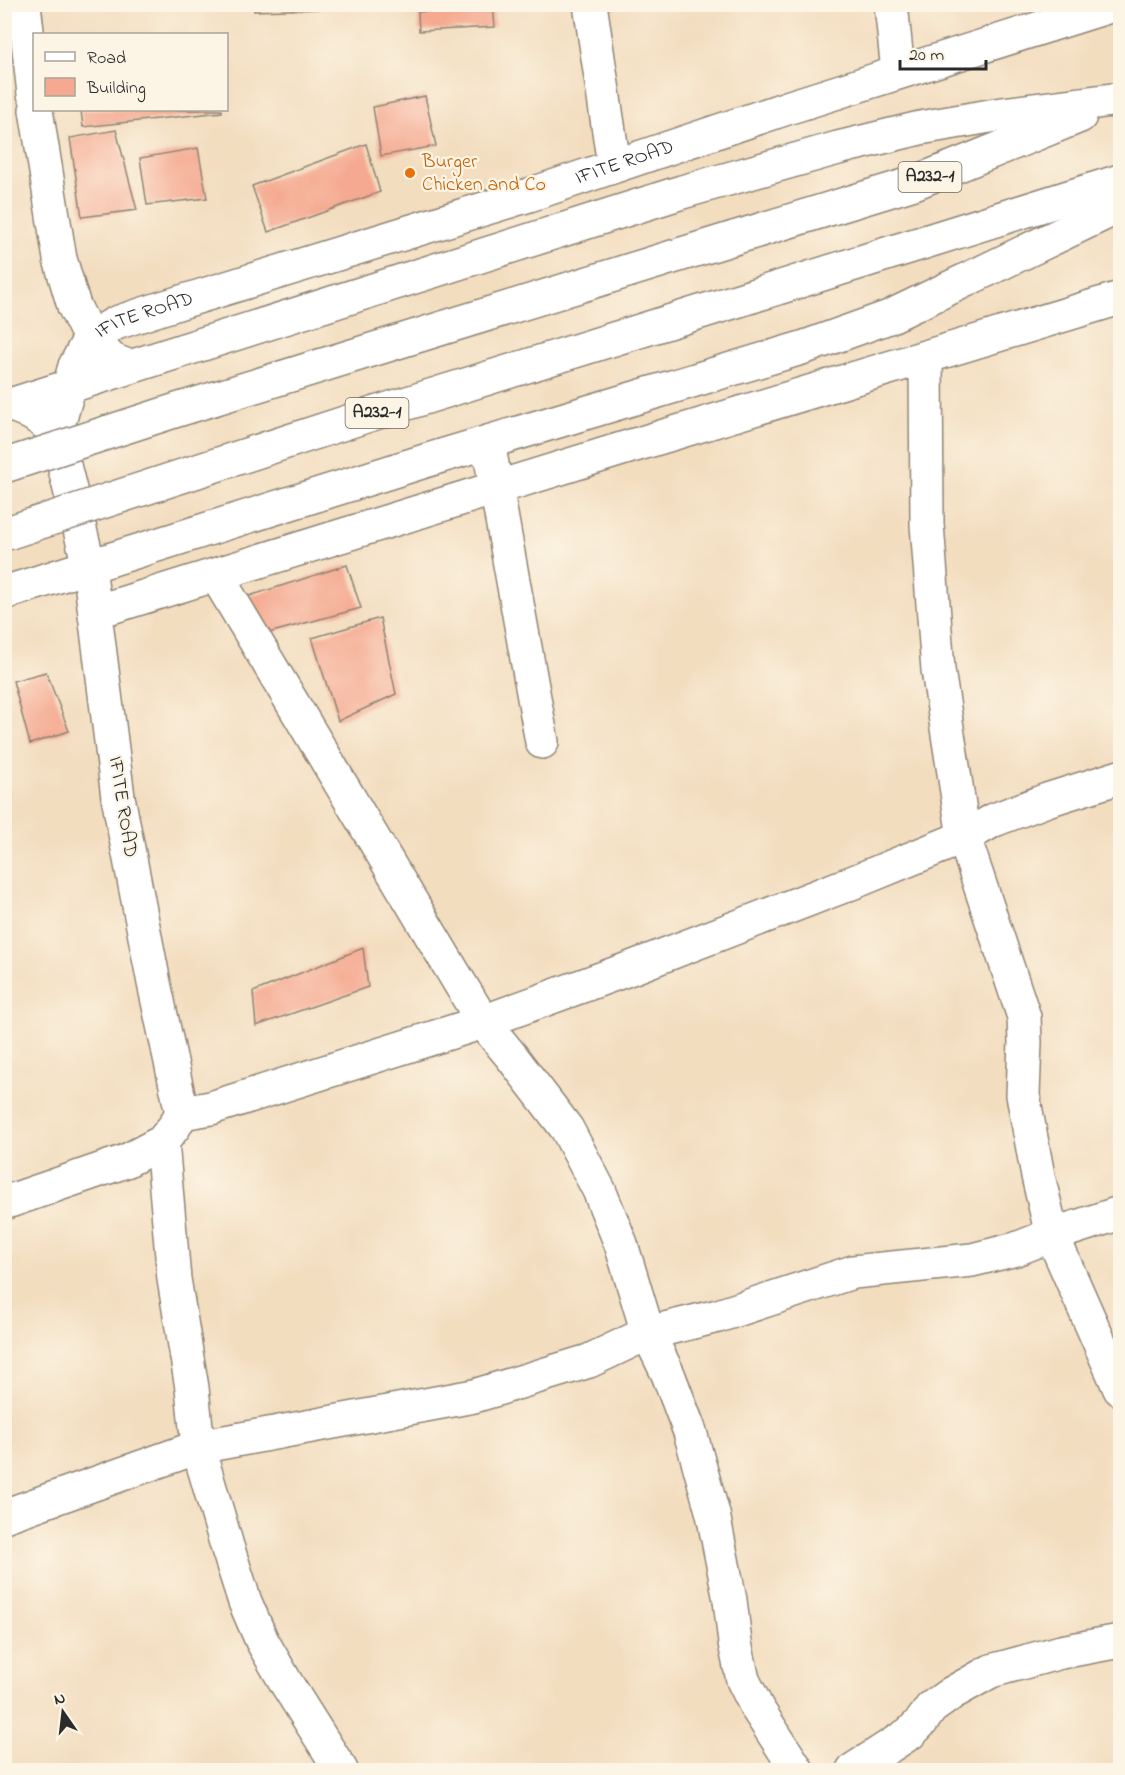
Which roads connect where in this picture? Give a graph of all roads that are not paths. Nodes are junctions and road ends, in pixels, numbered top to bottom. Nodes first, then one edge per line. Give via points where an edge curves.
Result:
1 (24, 4) edge
2 (590, 4) edge
3 (891, 4) edge
4 (1116, 4) edge
5 (898, 72) junction
6 (33, 85) edge
7 (1120, 99) edge
8 (36, 111) edge
9 (615, 165) junction
10 (1120, 181) edge
11 (1120, 206) edge
12 (1120, 298) edge
13 (90, 338) junction
14 (926, 357) junction
15 (130, 367) junction
16 (70, 386) junction
17 (8, 406) edge
18 (56, 433) junction
19 (488, 442) junction
20 (4, 466) edge
21 (496, 488) junction
22 (4, 534) edge
23 (89, 566) junction
24 (216, 575) junction
25 (4, 593) edge
26 (95, 612) junction
27 (542, 742) dead end
28 (1120, 777) edge
29 (964, 837) junction
30 (483, 1022) junction
31 (182, 1113) junction
32 (162, 1142) junction
33 (4, 1203) edge
34 (1120, 1213) edge
35 (1052, 1235) junction
36 (648, 1333) junction
37 (1120, 1389) edge
38 (198, 1447) junction
39 (4, 1516) edge
40 (1120, 1641) edge
41 (341, 1770) edge
42 (797, 1770) edge
43 (853, 1770) edge

1 - 6 main road
2 - 9 main road
3 - 5 main road
4 - 5 main road, IFITE ROAD
5 - 9 main road, IFITE ROAD
7 - 15 main road via 920,128 838,148 682,192
7 - 20 main road, A232-1, bridge via 914,183
8 - 13 main road via 60,259 74,306
9 - 13 main road, IFITE ROAD via 116,323
10 - 22 main road, A232-1, bridge via 369,415
11 - 19 main road via 890,317 805,347
12 - 14 main road
13 - 15 main road via 112,360
13 - 16 main road, IFITE ROAD via 75,366
14 - 21 main road
14 - 29 main road via 927,524 938,670
15 - 16 main road
16 - 17 main road
16 - 18 main road, IFITE ROAD
17 - 18 main road via 29,411
18 - 23 main road, IFITE ROAD
19 - 21 main road
19 - 23 main road
21 - 24 main road
21 - 27 main road
23 - 25 main road
23 - 26 main road, IFITE ROAD
24 - 26 main road
24 - 30 main road
26 - 31 main road, IFITE ROAD via 118,797
28 - 29 main road via 994,820
29 - 30 main road
29 - 35 main road via 1024,1017 1023,1095
30 - 31 main road via 211,1108
30 - 36 main road via 567,1129 599,1190 621,1244
31 - 32 main road
32 - 33 main road via 126,1161
32 - 38 main road via 174,1279
34 - 35 main road
35 - 36 main road via 972,1260 853,1272 718,1316
35 - 37 main road
36 - 38 main road via 589,1361 474,1396
36 - 42 main road via 690,1432 713,1514 743,1680
38 - 39 main road
38 - 41 main road via 242,1591 262,1641
40 - 43 main road via 991,1671 937,1703 910,1733

